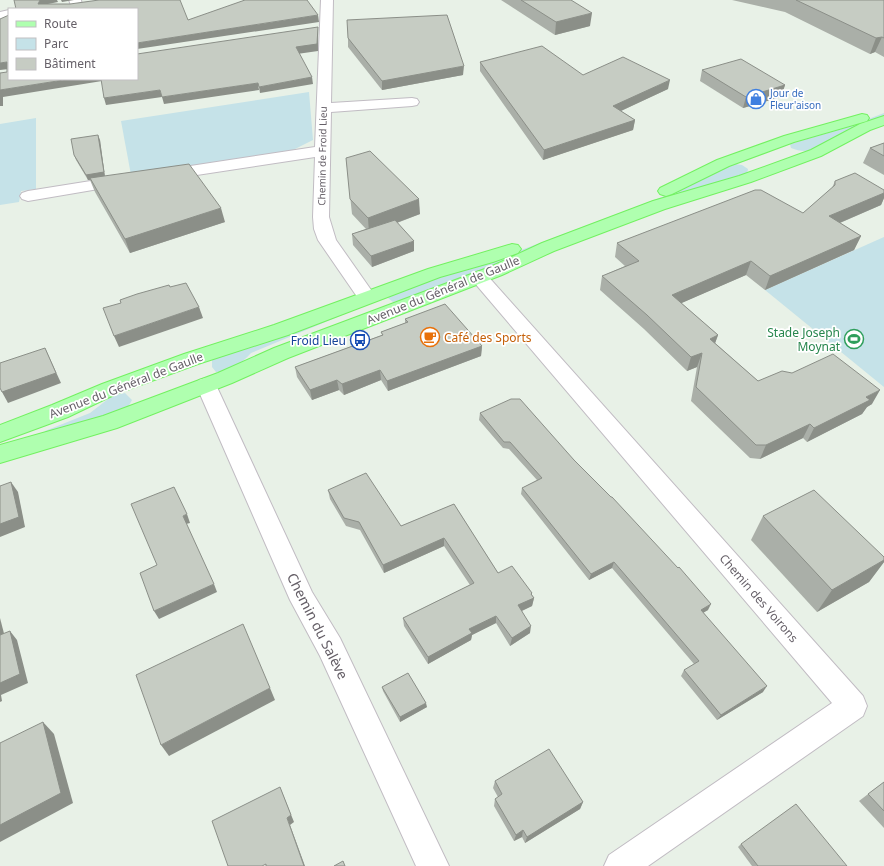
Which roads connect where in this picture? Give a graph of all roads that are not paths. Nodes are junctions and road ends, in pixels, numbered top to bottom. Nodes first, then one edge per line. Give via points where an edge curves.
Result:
1 (327, 0) edge
2 (75, 2) edge
3 (89, 3) edge
4 (61, 7) edge
5 (326, 27) junction
6 (310, 30) edge
7 (412, 102) dead end
8 (323, 108) junction
9 (884, 110) edge
10 (884, 120) edge
11 (773, 145) junction
12 (322, 151) junction
13 (740, 157) junction
14 (798, 160) junction
15 (764, 172) junction
16 (28, 196) dead end
17 (479, 277) junction
18 (367, 298) junction
19 (382, 315) junction
20 (191, 359) junction
21 (135, 380) junction
22 (206, 385) junction
23 (149, 407) junction
24 (0, 434) edge
25 (0, 454) edge
26 (433, 866) edge
27 (620, 866) edge

1 - 5 street, Chemin de Froid Lieu
2 - 3 street
2 - 4 street
5 - 6 street
5 - 8 street, Chemin de Froid Lieu
7 - 8 street
8 - 12 street, Chemin de Froid Lieu
9 - 11 main road, Avenue du Général de Gaulle
10 - 14 main road, Avenue du Général de Gaulle
11 - 13 main road, Avenue du Général de Gaulle
11 - 14 main road
12 - 16 street
12 - 18 street, Chemin de Froid Lieu via 322,229
13 - 15 main road
13 - 18 main road, Avenue du Général de Gaulle via 664,192 487,258 434,273
14 - 15 main road, Avenue du Général de Gaulle
15 - 17 main road, Avenue du Général de Gaulle via 659,204
17 - 19 main road, Avenue du Général de Gaulle
17 - 27 street, Chemin des Voirons via 853,706
18 - 19 main road
18 - 20 main road, Avenue du Général de Gaulle via 276,332
19 - 22 main road, Avenue du Général de Gaulle
20 - 21 main road, Avenue du Général de Gaulle
20 - 22 main road
21 - 23 main road
21 - 24 main road, Avenue du Général de Gaulle
22 - 23 main road, Avenue du Général de Gaulle
22 - 26 street, Chemin du Salève via 303,600 330,647
23 - 25 main road, Avenue du Général de Gaulle via 109,422

